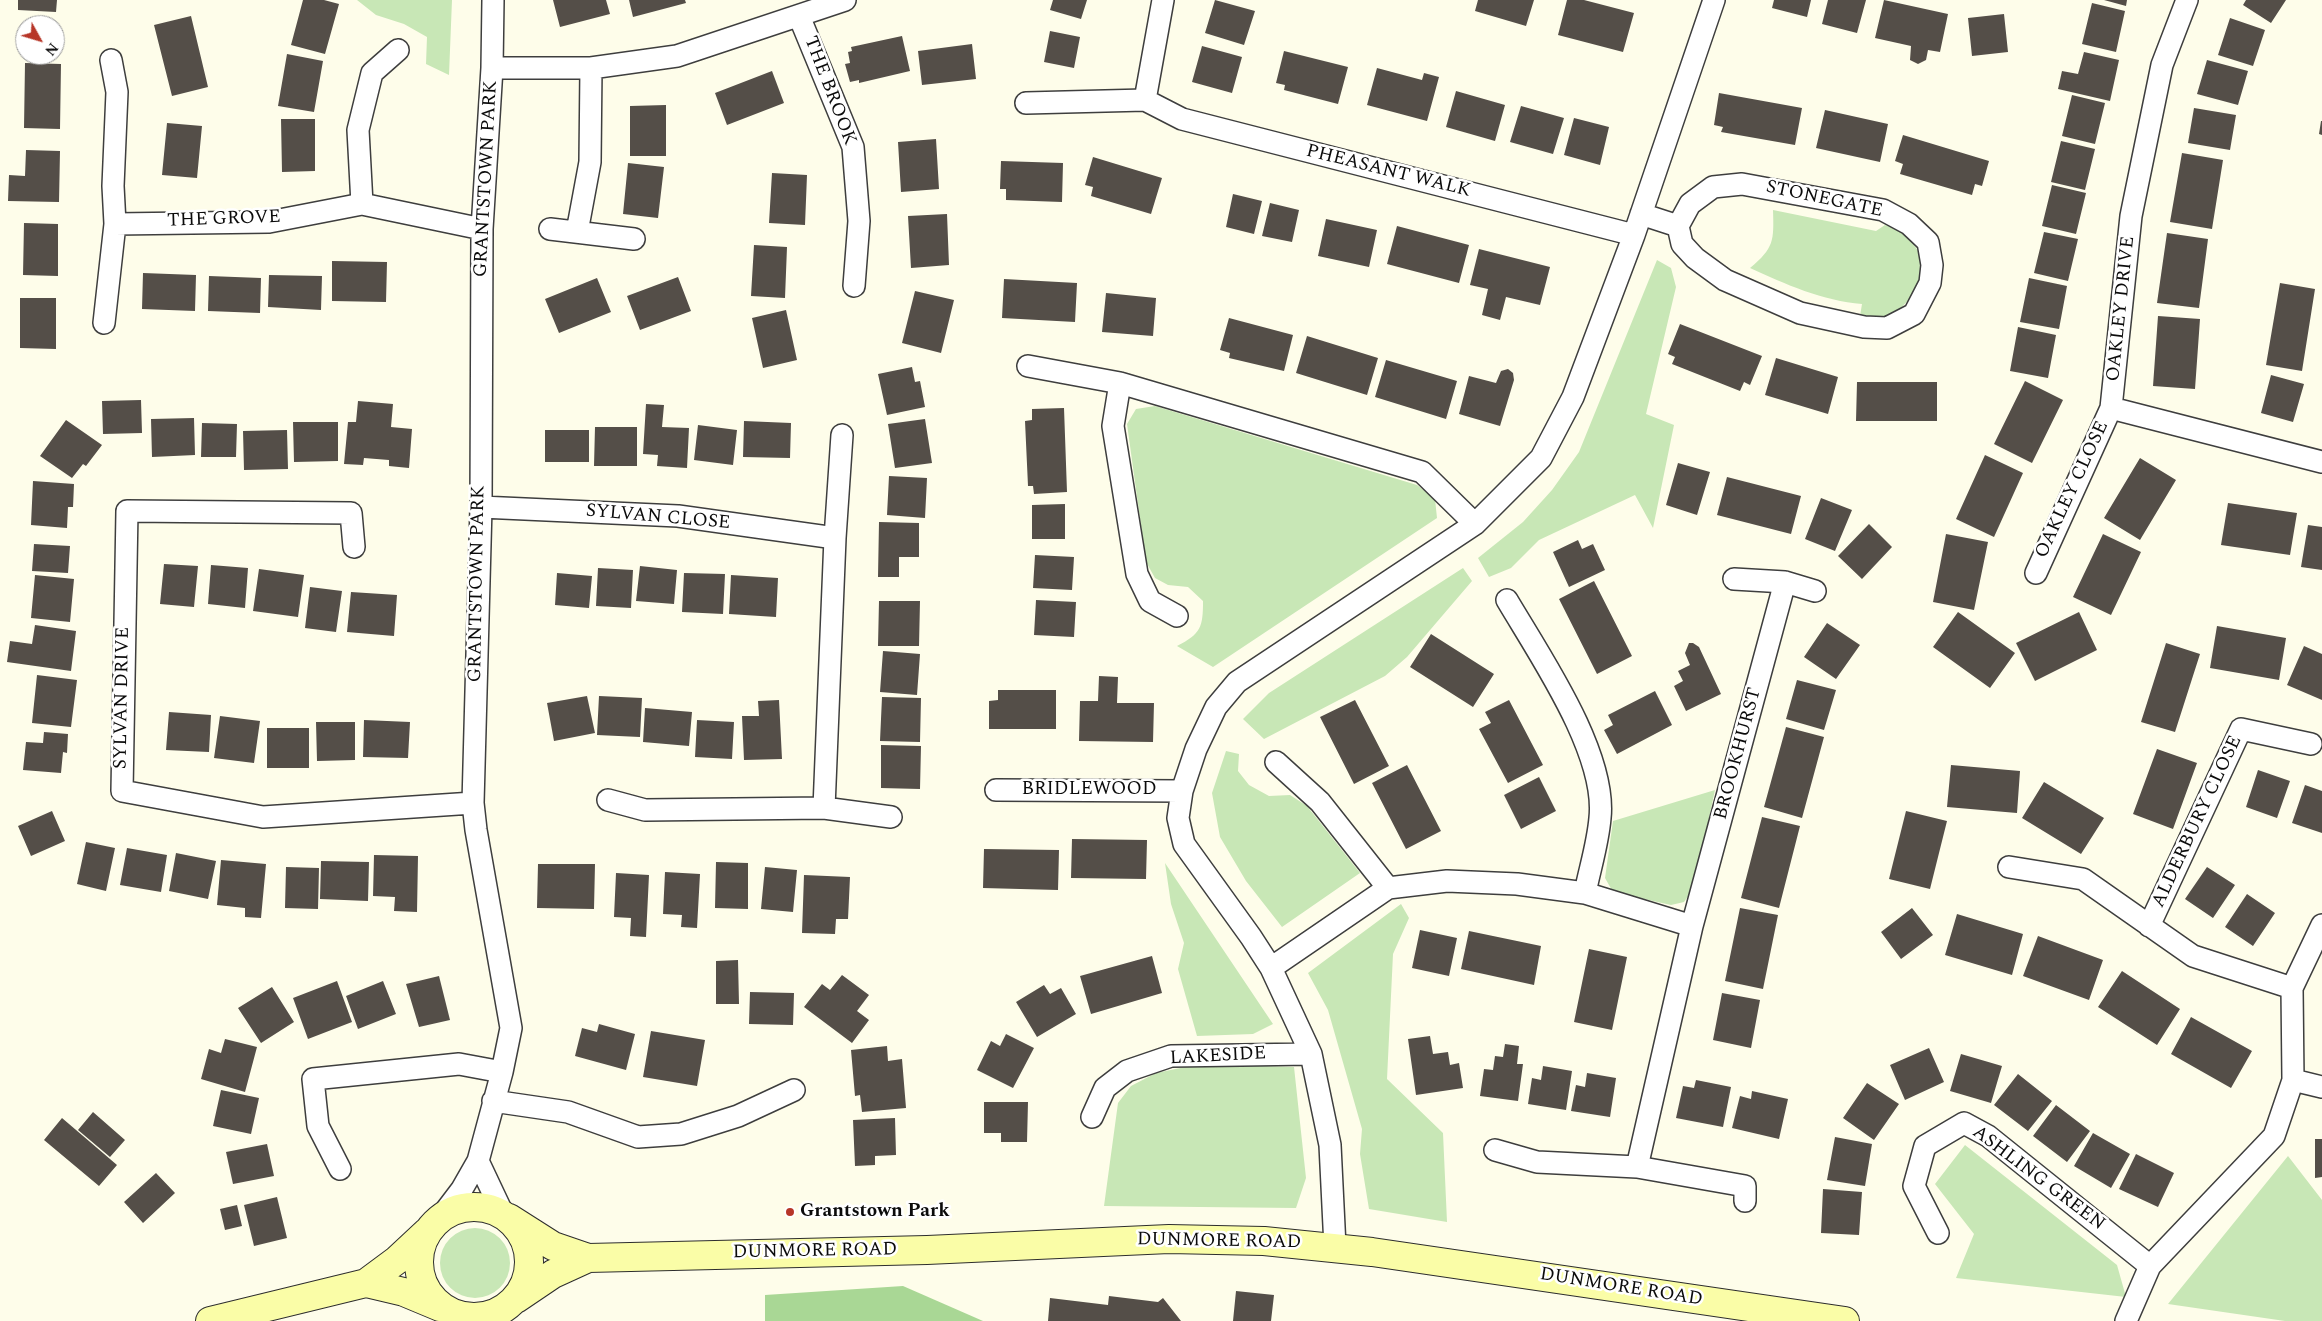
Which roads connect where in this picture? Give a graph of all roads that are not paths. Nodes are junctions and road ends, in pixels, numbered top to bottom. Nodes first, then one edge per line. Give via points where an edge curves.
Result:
1 (493, 0) edge
2 (845, 0) edge
3 (1163, 0) edge
4 (1714, 0) edge
5 (2187, 0) edge
6 (799, 16) junction
7 (398, 50) dead end
8 (111, 60) dead end
9 (492, 68) junction
10 (591, 68) junction
11 (1145, 100) junction
12 (1026, 102) dead end
13 (362, 204) junction
14 (1641, 214) junction
15 (116, 224) junction
16 (1678, 226) junction
17 (550, 228) dead end
18 (482, 229) junction
19 (577, 232) junction
20 (1634, 235) junction
21 (634, 239) dead end
22 (854, 286) dead end
23 (104, 323) dead end
24 (1028, 366) dead end
25 (1120, 383) junction
26 (2111, 408) junction
27 (842, 435) dead end
28 (2322, 462) edge
29 (481, 506) junction
30 (1475, 524) junction
31 (835, 538) junction
32 (354, 548) dead end
33 (2036, 572) dead end
34 (1734, 579) dead end
35 (1785, 582) junction
36 (1815, 591) dead end
37 (1507, 600) dead end
38 (1177, 616) dead end
39 (2311, 744) dead end
40 (1276, 762) dead end
41 (996, 790) dead end
42 (1182, 790) junction
43 (608, 800) dead end
44 (473, 803) junction
45 (824, 808) junction
46 (891, 817) dead end
47 (2009, 867) dead end
48 (1388, 888) junction
49 (1585, 893) junction
50 (2322, 925) edge
51 (1692, 926) junction
52 (2149, 926) junction
53 (1271, 968) junction
54 (2292, 988) junction
55 (1311, 1054) junction
56 (502, 1072) junction
57 (2293, 1080) junction
58 (2322, 1087) edge
59 (794, 1090) dead end
60 (494, 1101) junction
61 (1092, 1117) dead end
62 (1495, 1150) dead end
63 (478, 1161) junction
64 (1638, 1167) junction
65 (340, 1169) dead end
66 (1745, 1201) dead end
67 (506, 1216) junction
68 (434, 1224) junction
69 (1938, 1233) dead end
70 (1335, 1247) junction
71 (588, 1258) junction
72 (2150, 1266) junction
73 (366, 1283) junction
74 (504, 1310) edge
75 (453, 1315) edge
76 (210, 1321) edge
77 (1845, 1321) edge
78 (2126, 1321) edge

1 - 9 street, GRANTSTOWN PARK
2 - 6 street, THE BROOK
3 - 11 street
4 - 14 street
5 - 26 street, OAKLEY DRIVE via 2162,65 2132,216
6 - 10 street, THE BROOK via 677,56
6 - 22 street, THE BROOK via 853,147 859,221
7 - 13 street via 372,73 358,130
8 - 15 street via 117,92 112,186
9 - 10 street, THE BROOK
9 - 18 street, GRANTSTOWN PARK
10 - 19 street via 590,162
11 - 12 street, PHEASANT WALK
11 - 20 street, PHEASANT WALK via 1182,120
13 - 15 street, THE GROVE via 269,222
13 - 18 street, THE GROVE
14 - 16 street
14 - 20 street
15 - 23 street
16 - 16 street, STONEGATE via 1690,204 1713,187 1742,184 1883,210 1909,224 1928,242 1932,265 1930,283 1914,314 1887,328 1864,327 1800,313 1718,275 1682,244
17 - 19 street
18 - 29 street, GRANTSTOWN PARK
19 - 21 street
20 - 30 street via 1573,397 1541,458
24 - 25 street
25 - 30 street via 1422,472
25 - 38 street via 1113,426 1137,574 1150,601
26 - 28 street, OAKLEY DRIVE
26 - 33 street, OAKLEY CLOSE
27 - 31 street
29 - 31 street, SYLVAN CLOSE via 678,516
29 - 44 street, GRANTSTOWN PARK
30 - 42 street via 1238,682 1216,707 1196,749
31 - 45 street
32 - 44 street, SYLVAN DRIVE via 352,513 127,511 122,791 263,817
34 - 35 street
35 - 36 street
35 - 51 street, BROOKHURST
37 - 49 street via 1572,712 1596,767 1601,817
39 - 52 street, ALDERBURY CLOSE via 2241,729
40 - 48 street via 1320,802
41 - 42 street, BRIDLEWOOD
42 - 53 street via 1178,818 1184,844
43 - 45 street via 645,810
44 - 56 street, GRANTSTOWN PARK via 511,1028
45 - 46 street
47 - 52 street via 2083,879
48 - 49 street via 1447,881 1517,884
48 - 53 street
49 - 51 street
50 - 54 street
51 - 64 street, BROOKHURST
52 - 54 street via 2193,956
53 - 55 street
54 - 57 street
55 - 61 street, LAKESIDE via 1171,1056 1126,1070 1105,1088
55 - 70 street via 1330,1145
56 - 60 street, GRANTSTOWN PARK
56 - 65 street via 459,1064 313,1079 318,1126
57 - 58 street
57 - 72 street via 2274,1136
59 - 60 street via 738,1116 681,1134 638,1137 568,1112
60 - 63 street, GRANTSTOWN PARK
62 - 64 street via 1537,1162
63 - 67 street
63 - 68 street, GRANTSTOWN PARK via 462,1189
64 - 66 street via 1745,1186
67 - 68 main road via 471,1206 455,1210
67 - 71 main road, DUNMORE ROAD via 553,1246
67 - 74 main road via 528,1246 530,1265 526,1283
68 - 73 main road via 397,1260
68 - 75 main road via 420,1247 418,1265 432,1298
69 - 72 street, ASHLING GREEN via 1914,1186 1925,1146 1964,1123 1988,1136
70 - 71 main road, DUNMORE ROAD via 1264,1241 1169,1239 927,1250
70 - 77 main road, DUNMORE ROAD
71 - 74 main road, DUNMORE ROAD via 553,1274
72 - 78 street
73 - 75 main road via 404,1292
73 - 76 main road
74 - 75 main road via 471,1318

